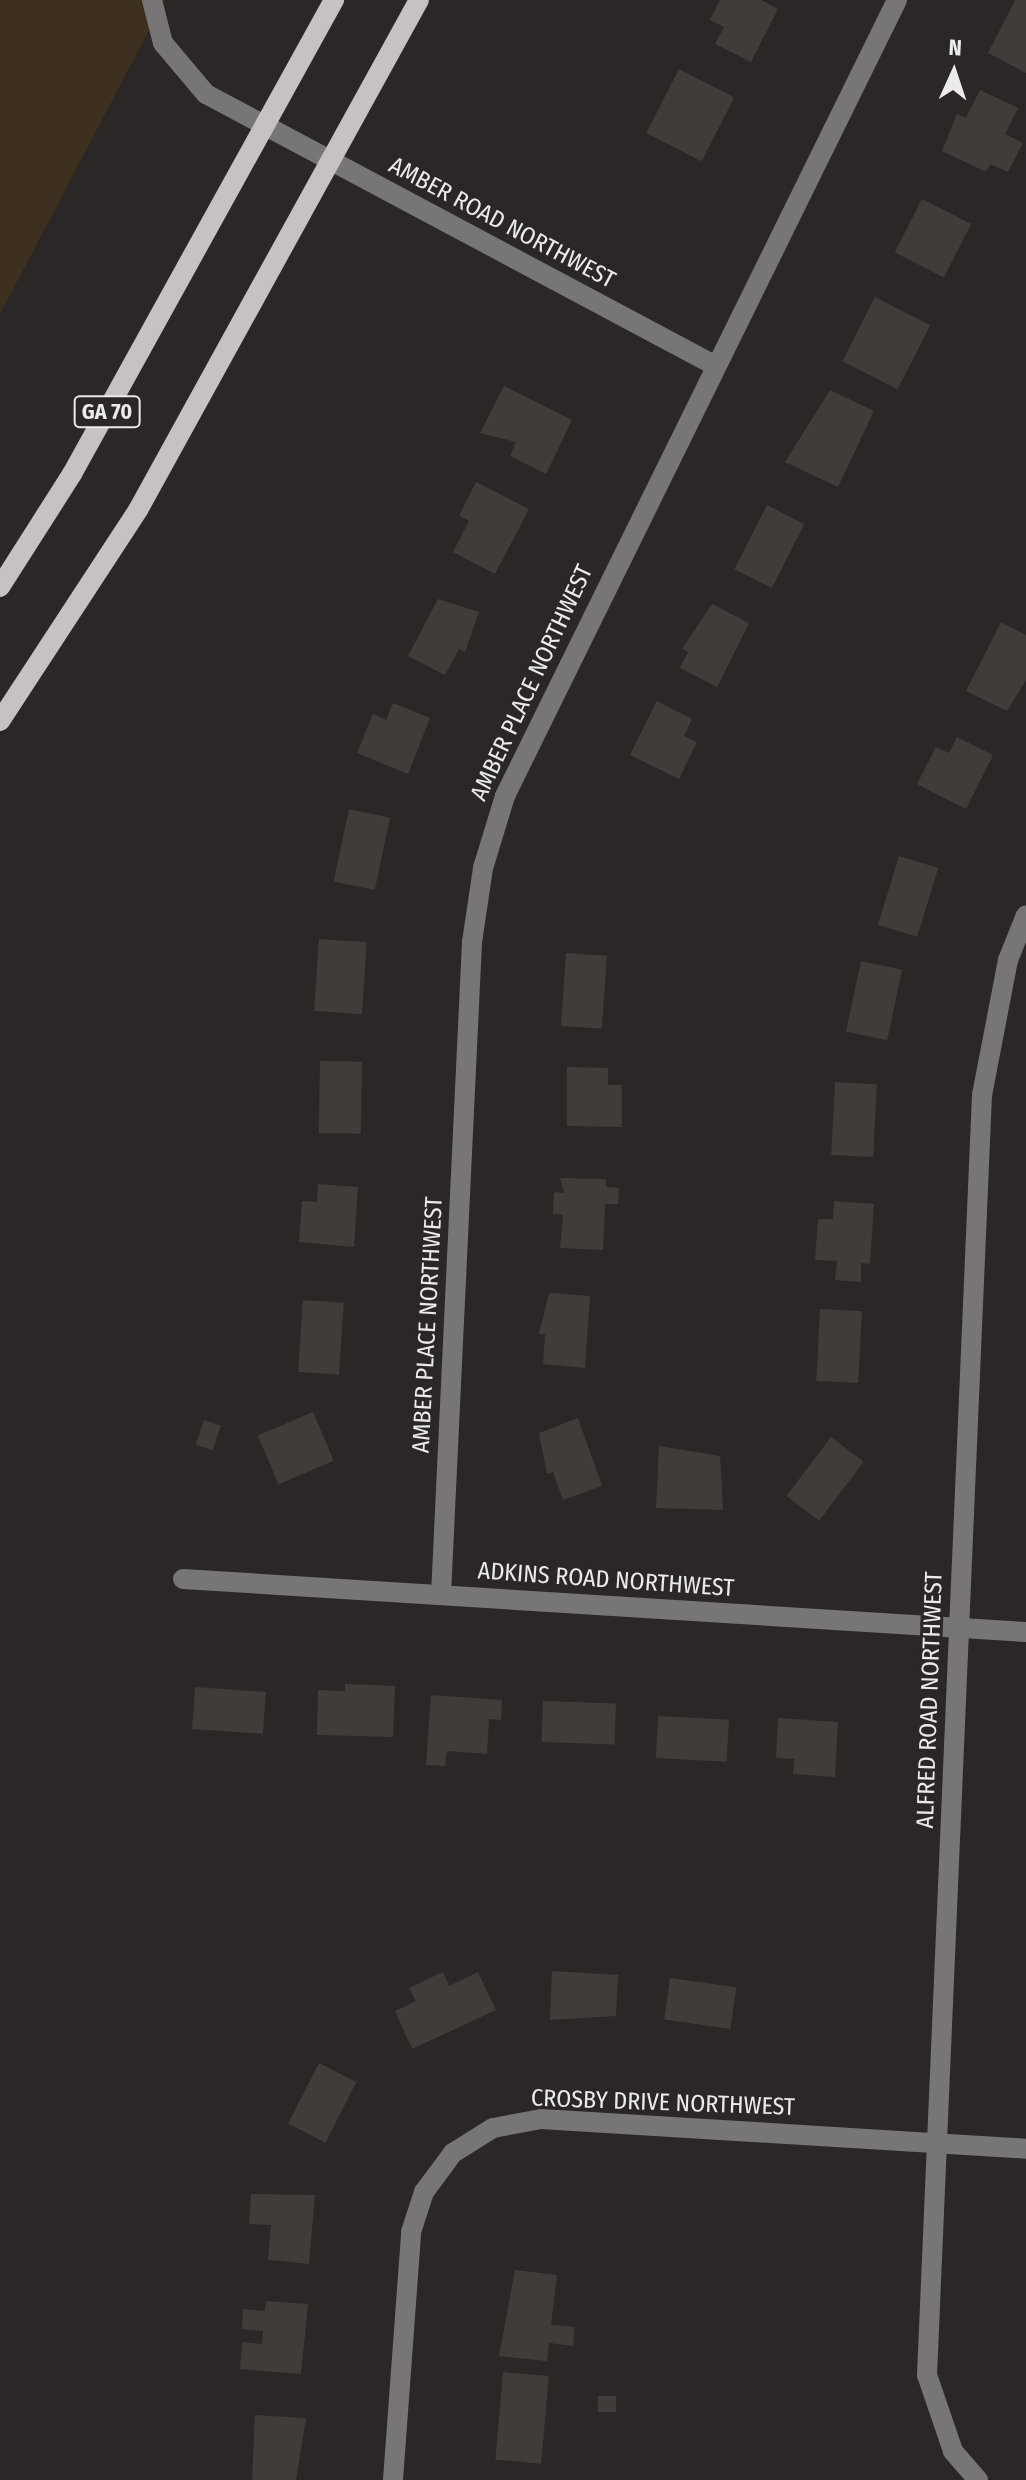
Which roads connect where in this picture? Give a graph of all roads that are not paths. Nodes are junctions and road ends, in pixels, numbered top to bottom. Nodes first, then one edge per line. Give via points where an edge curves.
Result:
1 (152, 0) edge
2 (334, 0) edge
3 (419, 0) edge
4 (897, 0) edge
5 (267, 128) junction
6 (333, 163) junction
7 (712, 364) junction
8 (0, 587) edge
9 (0, 721) edge
10 (1026, 915) edge
11 (183, 1579) dead end
12 (441, 1595) junction
13 (959, 1627) junction
14 (1026, 1632) edge
15 (936, 2143) junction
16 (1026, 2149) edge
17 (393, 2480) edge
18 (978, 2480) edge

1 - 5 street, AMBER ROAD NORTHWEST via 163,43 183,69 206,94
2 - 5 main road, GA 70
3 - 6 main road, GA 70
4 - 7 street, AMBER PLACE NORTHWEST
5 - 6 street, AMBER ROAD NORTHWEST
5 - 8 main road, GA 70
6 - 7 street, AMBER ROAD NORTHWEST
6 - 9 main road, GA 70 via 138,510
7 - 12 street, AMBER PLACE NORTHWEST via 505,796 483,868 472,942
10 - 13 street, ALFRED ROAD NORTHWEST via 1008,960 982,1095
11 - 12 street, ADKINS ROAD NORTHWEST
12 - 13 street, ADKINS ROAD NORTHWEST
13 - 14 street, ADKINS ROAD NORTHWEST
13 - 15 street, ALFRED ROAD NORTHWEST
15 - 16 street, CROSBY DRIVE NORTHWEST
15 - 17 street, CROSBY DRIVE NORTHWEST via 541,2119 493,2128 466,2144 424,2192 411,2232
15 - 18 street, ALFRED ROAD NORTHWEST via 927,2375 953,2451

